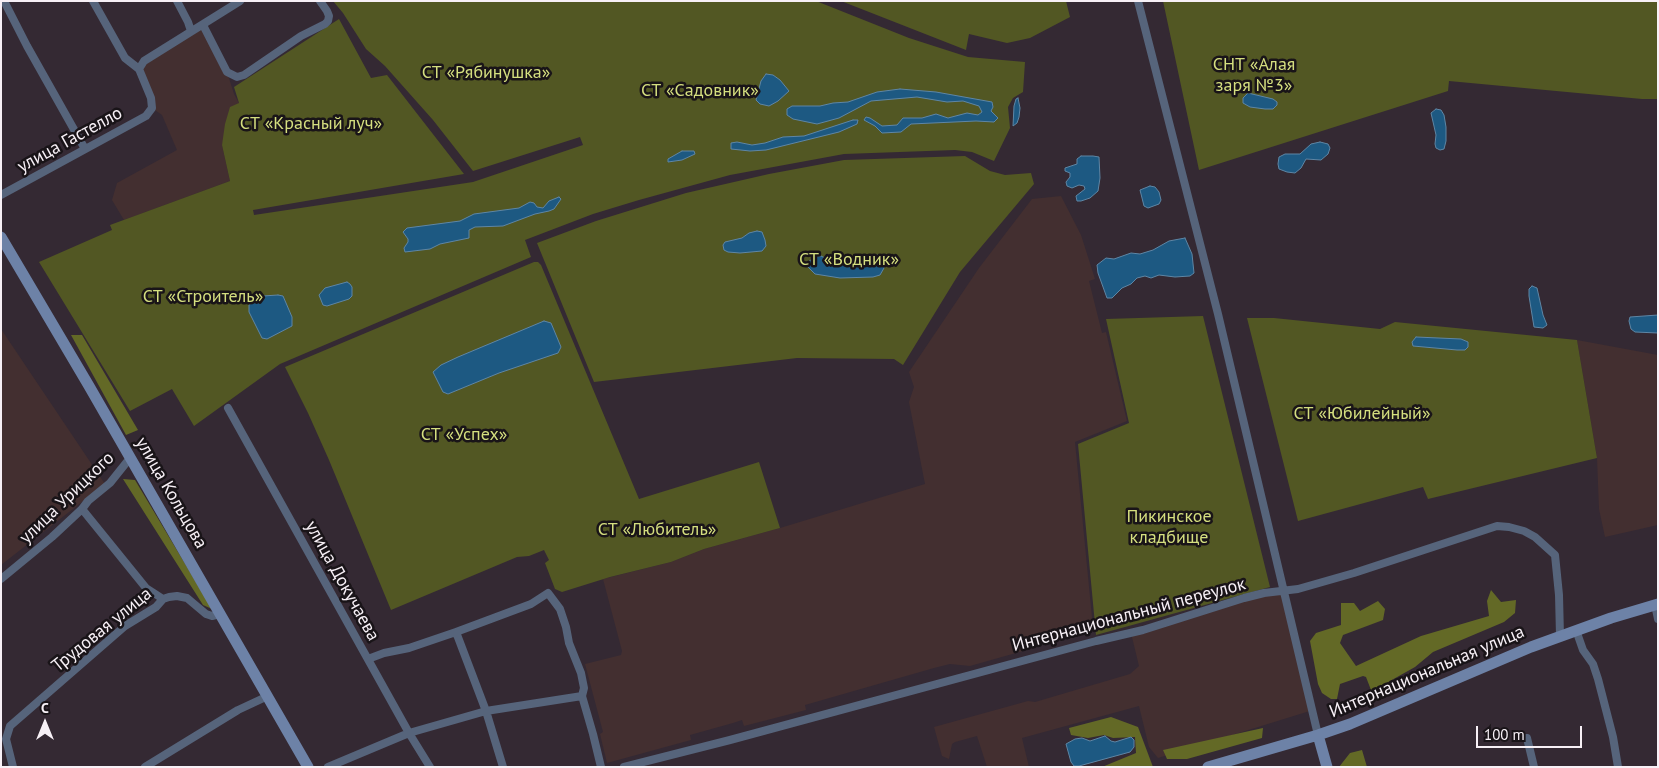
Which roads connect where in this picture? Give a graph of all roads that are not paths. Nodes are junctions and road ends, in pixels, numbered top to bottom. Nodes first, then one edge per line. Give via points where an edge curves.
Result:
1 (93, 1) edge
2 (177, 1) edge
3 (240, 1) edge
4 (320, 1) edge
5 (1138, 1) edge
6 (6, 4) edge
7 (203, 25) junction
8 (191, 31) junction
9 (139, 69) junction
10 (85, 149) junction
11 (1, 195) edge
12 (1, 237) edge
13 (228, 408) dead end
14 (130, 458) junction
15 (82, 509) junction
16 (1, 578) edge
17 (1283, 592) junction
18 (163, 599) junction
19 (1656, 604) edge
20 (220, 614) junction
21 (1658, 619) edge
22 (1576, 630) junction
23 (456, 632) junction
24 (1560, 636) junction
25 (368, 659) junction
26 (268, 696) junction
27 (582, 696) junction
28 (486, 711) junction
29 (1, 726) edge
30 (10, 726) junction
31 (408, 733) junction
32 (1318, 735) junction
33 (1527, 738) dead end
34 (13, 767) edge
35 (145, 767) edge
36 (308, 767) edge
37 (328, 767) edge
38 (430, 767) edge
39 (503, 767) edge
40 (601, 767) edge
41 (624, 767) edge
42 (1208, 767) edge
43 (1327, 767) edge
44 (1534, 767) edge
45 (1618, 767) edge

1 - 9 street via 125,58
2 - 8 street
3 - 7 street
4 - 7 street via 327,11 328,21 325,24 237,77 226,72
5 - 17 street via 1218,314
6 - 10 street
7 - 8 street
8 - 9 street via 144,61
9 - 10 street, улица Гастелло via 152,108 146,116
10 - 11 street, улица Гастелло
12 - 14 main road, улица Кольцова
13 - 25 street, улица Докучаева
14 - 15 street, улица Урицкого via 110,483
14 - 20 main road, улица Кольцова
15 - 16 street, улица Урицкого
15 - 18 street via 146,588
17 - 24 street, Интернациональный переулок via 1354,573 1497,526 1509,527 1535,537 1555,555
17 - 32 street
17 - 41 street, Интернациональный переулок via 1244,598 1143,630
18 - 20 street, Трудовая улица via 184,597 206,614
18 - 30 street, Трудовая улица via 116,633
19 - 21 street
19 - 22 main road, Интернациональная улица
20 - 26 main road, улица Кольцова
22 - 24 main road, Интернациональная улица
22 - 45 street via 1598,679
23 - 25 street
23 - 27 street via 531,604 548,593 560,609 566,627 581,673
23 - 28 street
24 - 32 main road, Интернациональная улица
25 - 31 street, улица Докучаева
26 - 35 street via 238,710
26 - 36 main road, улица Кольцова
27 - 28 street
27 - 40 street
28 - 31 street
28 - 39 street
29 - 30 street
30 - 34 street via 6,739
31 - 37 street
31 - 38 street, улица Докучаева
32 - 42 main road, Интернациональная улица
32 - 43 main road
33 - 44 street

